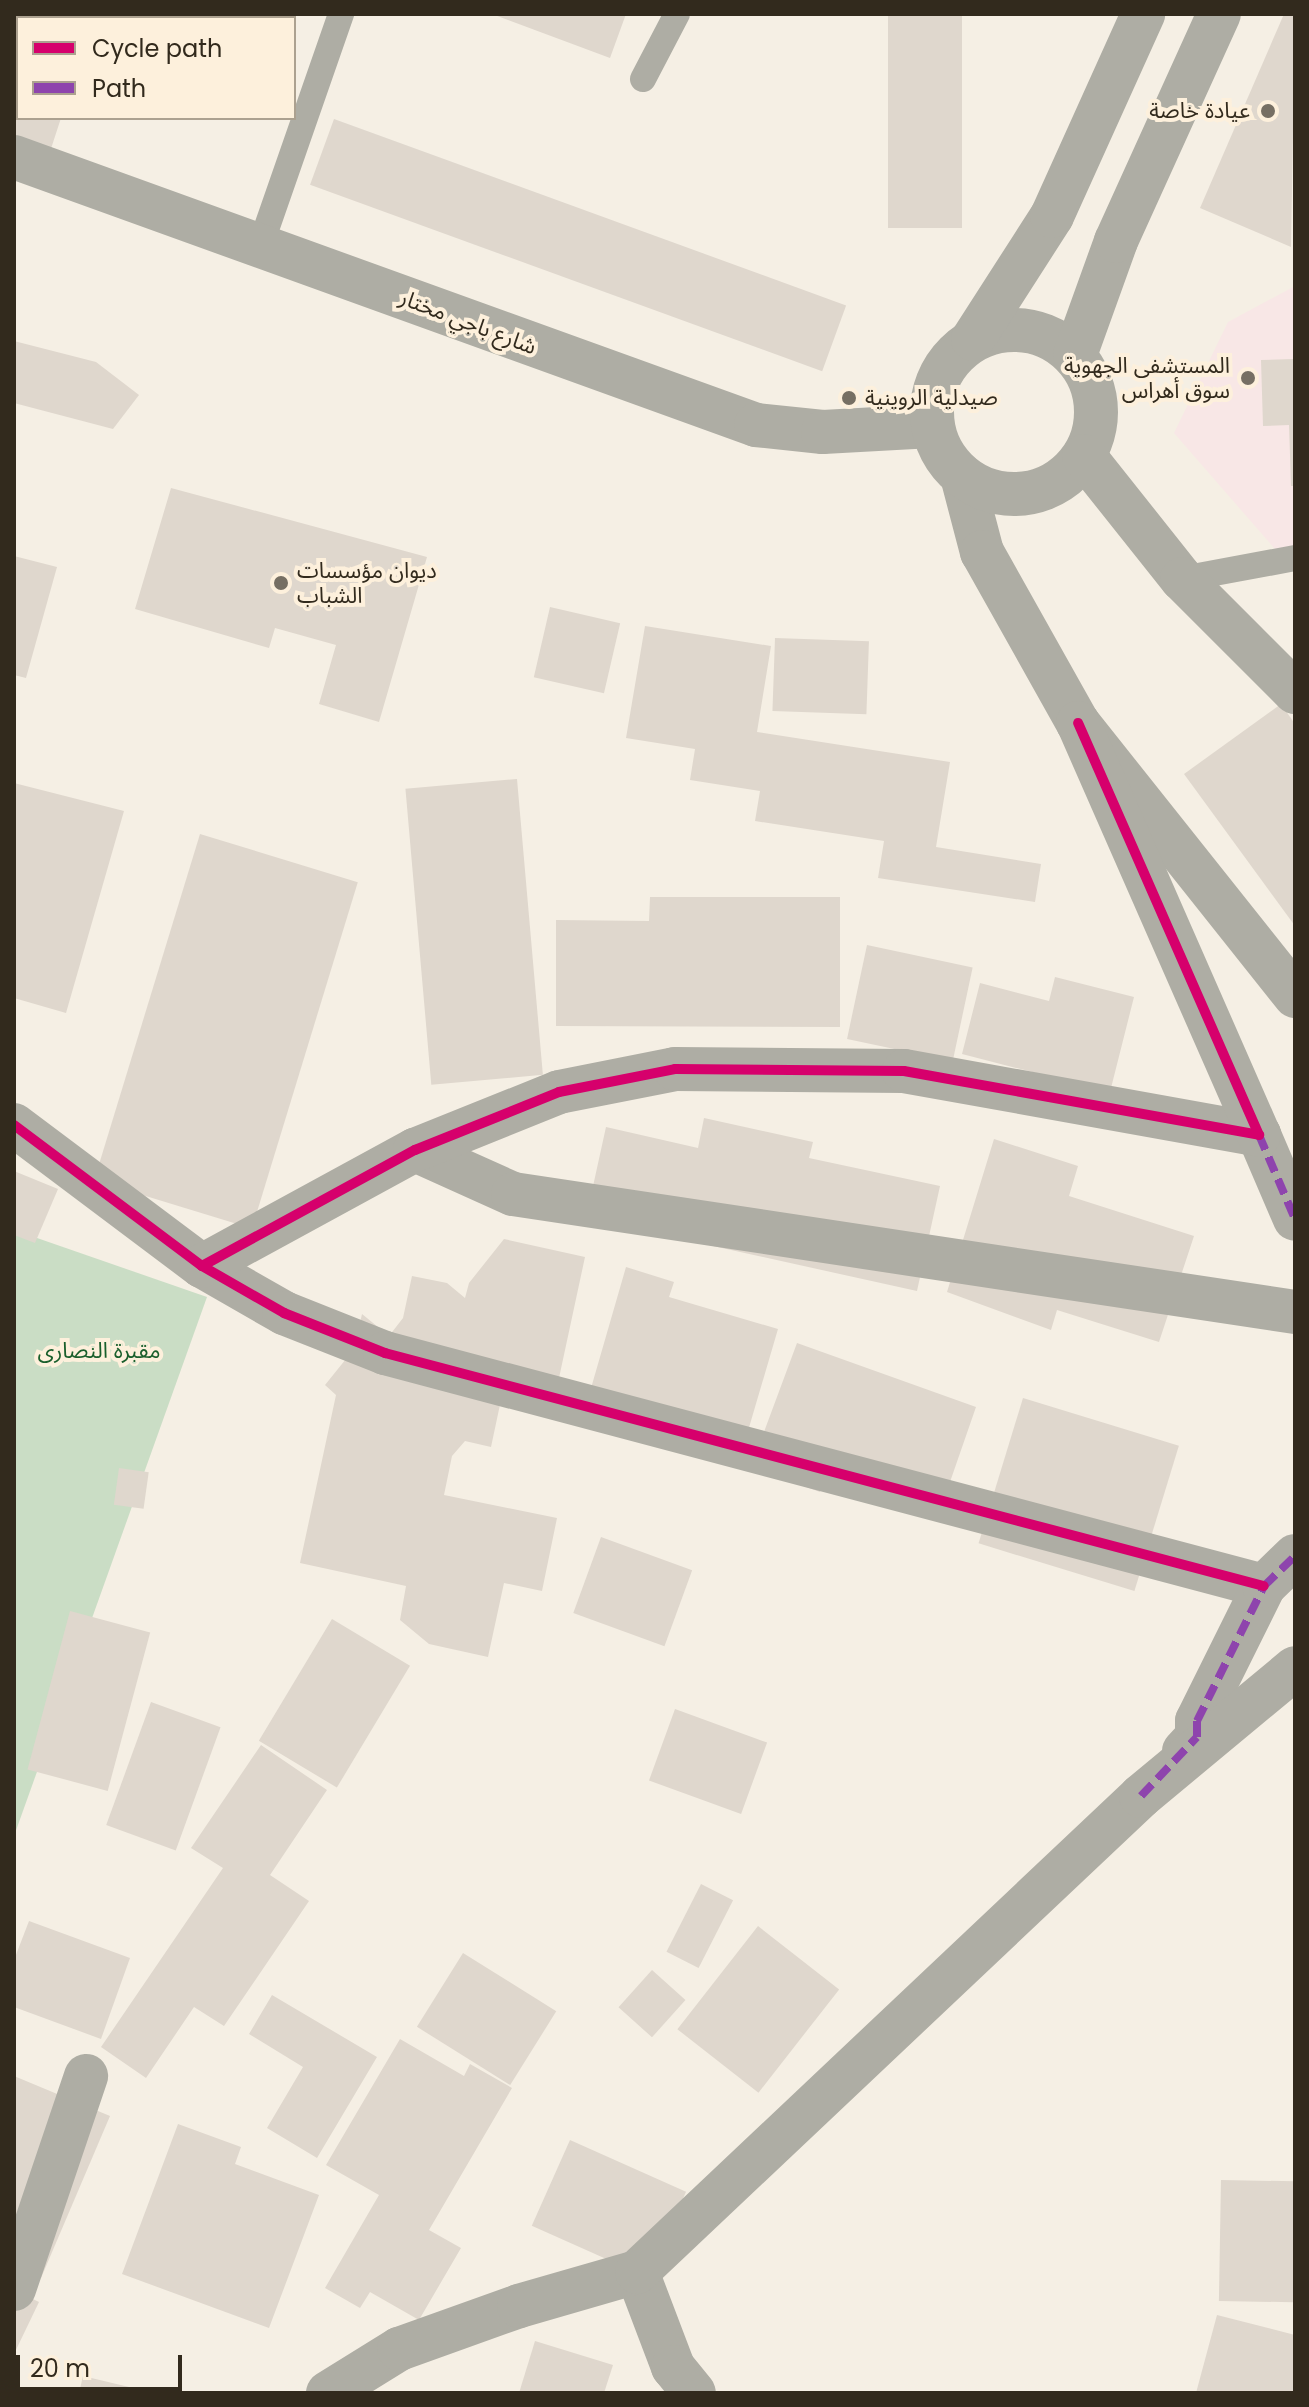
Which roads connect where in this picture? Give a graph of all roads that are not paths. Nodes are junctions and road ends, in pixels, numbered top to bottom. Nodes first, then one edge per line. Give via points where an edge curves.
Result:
1 (341, 14) edge
2 (677, 14) edge
3 (1143, 14) edge
4 (1219, 14) edge
5 (643, 79) dead end
6 (14, 157) edge
7 (261, 244) junction
8 (973, 339) junction
9 (1075, 355) junction
10 (932, 426) junction
11 (1084, 456) junction
12 (962, 476) junction
13 (1295, 558) edge
14 (1182, 579) junction
15 (1295, 692) edge
16 (1078, 723) junction
17 (1295, 996) edge
18 (14, 1125) edge
19 (1259, 1135) junction
20 (415, 1150) junction
21 (1295, 1219) edge
22 (202, 1266) junction
23 (1295, 1312) edge
24 (1295, 1556) edge
25 (1264, 1586) junction
26 (1295, 1668) edge
27 (1141, 1796) junction
28 (86, 2076) dead end
29 (637, 2272) junction
30 (14, 2289) edge
31 (328, 2393) edge
32 (694, 2393) edge

1 - 7 lane
2 - 5 lane
3 - 8 street via 1052,216
4 - 9 street via 1116,241
6 - 7 street, شارع باجي مختار
7 - 10 street, شارع باجي مختار via 756,425 823,432
8 - 9 street via 999,330 1026,330
8 - 10 street via 939,375
9 - 11 street via 1089,378 1096,405 1094,431
10 - 12 street via 942,454
11 - 12 street via 1065,476 1040,490 1014,495 986,490
11 - 14 street
12 - 16 street via 982,552
13 - 14 lane
14 - 15 street
16 - 17 street
16 - 19 street
18 - 22 street
19 - 20 street via 904,1071 675,1069 559,1092
19 - 21 street
20 - 22 street
20 - 23 street via 513,1194
22 - 25 street via 284,1313 385,1353
24 - 25 street
25 - 27 street via 1197,1721 1197,1737
26 - 27 street
27 - 29 street
28 - 30 street
29 - 31 street via 399,2349
29 - 32 street via 673,2367

